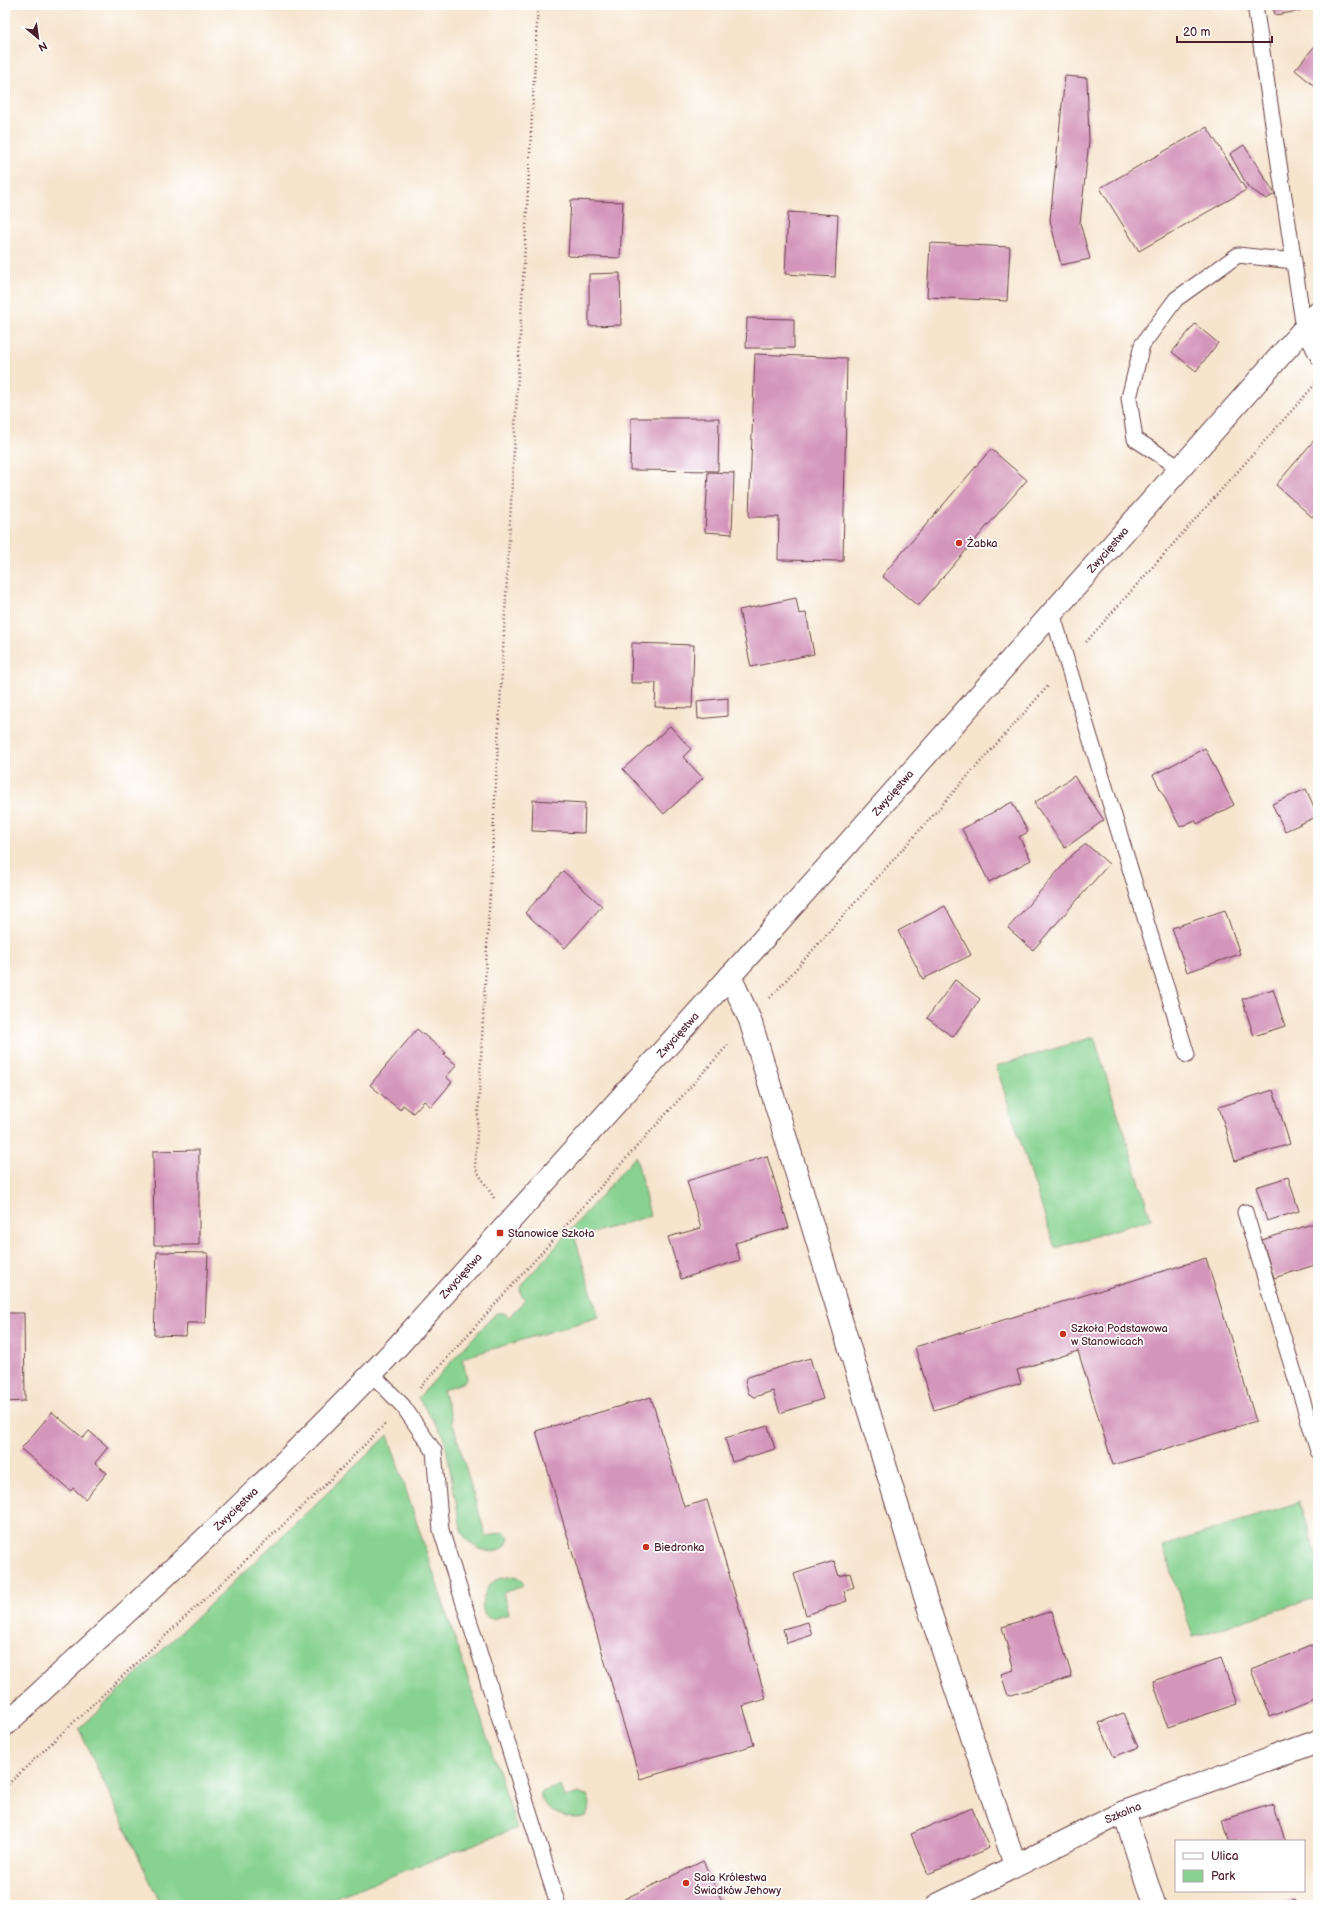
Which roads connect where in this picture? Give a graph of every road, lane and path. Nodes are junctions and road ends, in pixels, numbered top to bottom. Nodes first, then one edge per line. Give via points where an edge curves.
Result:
1 (538, 5) edge
2 (1255, 5) edge
3 (1294, 261) junction
4 (1311, 321) edge
5 (1318, 357) edge
6 (1318, 381) edge
7 (1180, 468) junction
8 (1052, 613) junction
9 (1068, 663) junction
10 (730, 976) junction
11 (750, 1020) junction
12 (1188, 1055) dead end
13 (1245, 1212) dead end
14 (509, 1222) junction
15 (372, 1374) junction
16 (403, 1406) junction
17 (1318, 1452) edge
18 (5, 1725) edge
19 (1318, 1741) edge
20 (5, 1788) edge
21 (1124, 1812) junction
22 (1015, 1865) junction
23 (558, 1905) edge
24 (937, 1905) edge
25 (1154, 1905) edge

1 - 14 path via 475,1168
2 - 3 lane
3 - 4 lane
3 - 7 lane via 1238,254 1176,299 1142,345 1129,398 1134,439
4 - 5 lane
4 - 7 main road, Zwycięstwa
6 - 9 path
7 - 8 main road, Zwycięstwa
8 - 9 lane
8 - 10 main road, Zwycięstwa
9 - 11 path
9 - 12 lane
10 - 11 main road
10 - 14 main road, Zwycięstwa
11 - 16 path
11 - 22 main road via 927,1602
13 - 17 lane
14 - 15 main road, Zwycięstwa
15 - 16 lane
15 - 18 main road, Zwycięstwa via 159,1584
16 - 20 path via 310,1500
16 - 23 lane via 434,1451 441,1530
19 - 21 main road, Szkolna
21 - 22 main road, Szkolna
21 - 25 main road
22 - 24 main road, Szkolna

